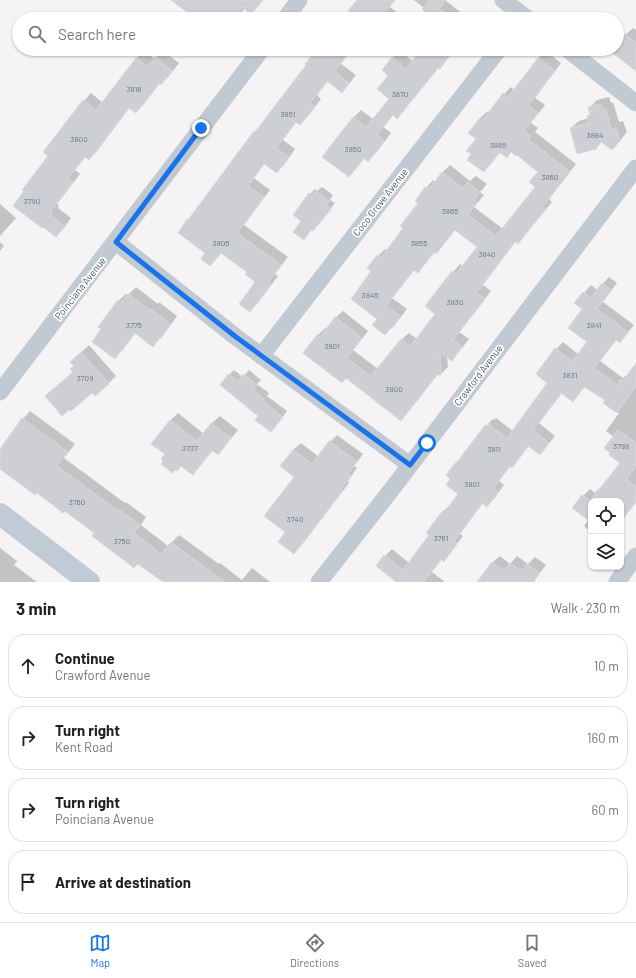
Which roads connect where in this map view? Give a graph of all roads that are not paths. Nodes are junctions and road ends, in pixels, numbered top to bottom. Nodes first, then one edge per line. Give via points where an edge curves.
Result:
1 (299, 0) edge
2 (503, 0) edge
3 (290, 12) edge
4 (518, 12) edge
5 (257, 56) edge
6 (494, 56) edge
7 (576, 56) edge
8 (636, 103) edge
9 (636, 168) edge
10 (116, 242) junction
11 (261, 356) junction
12 (0, 392) edge
13 (410, 465) junction
14 (0, 514) edge
15 (636, 556) edge
16 (89, 582) edge
17 (320, 582) edge
18 (616, 582) edge

1 - 3 street
2 - 4 street
5 - 10 street, Poinciana Avenue
6 - 11 street, Coco Grove Avenue
7 - 8 street
9 - 13 street, Crawford Avenue
10 - 11 street
10 - 12 street, Poinciana Avenue
11 - 13 street
13 - 17 street, Crawford Avenue
14 - 16 main road
15 - 18 street

